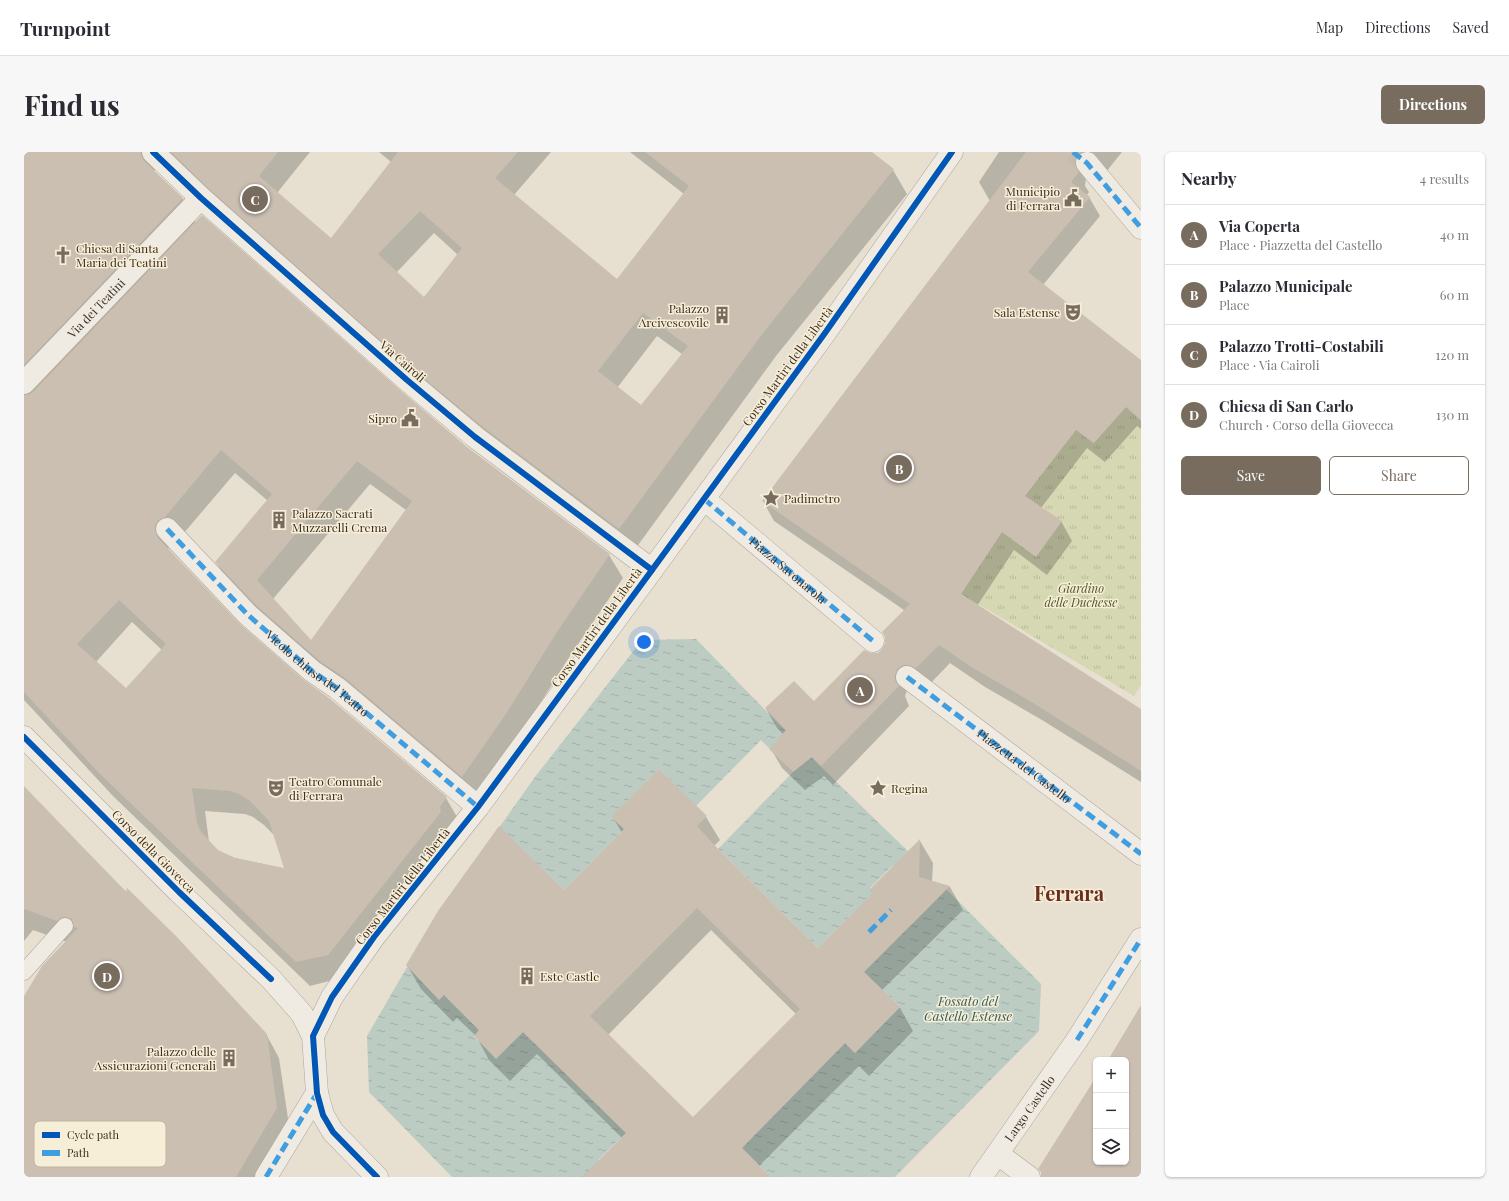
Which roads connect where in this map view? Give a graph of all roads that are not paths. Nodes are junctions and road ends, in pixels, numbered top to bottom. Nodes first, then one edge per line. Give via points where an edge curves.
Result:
1 (153, 152) edge
2 (947, 153) edge
3 (1087, 163) tunnel mouth
4 (201, 198) junction
5 (1141, 228) edge
6 (24, 383) edge
7 (704, 499) junction
8 (167, 529) dead end
9 (652, 570) junction
10 (873, 641) dead end
11 (907, 677) dead end
12 (24, 736) edge
13 (478, 807) junction
14 (1141, 854) edge
15 (65, 926) dead end
16 (1140, 942) edge
17 (24, 972) edge
18 (313, 1036) junction
19 (317, 1093) junction
20 (998, 1154) junction
21 (266, 1177) edge
22 (377, 1177) edge
23 (981, 1177) edge
24 (1029, 1177) edge

1 - 4 street, Via Cairoli
2 - 7 street, Corso Martiri della Libertà via 825,333
3 - 5 street
4 - 6 street, Via dei Teatini
4 - 9 street, Via Cairoli via 469,432
7 - 9 street, Corso Martiri della Libertà
7 - 10 street, Piazza Savonarola
8 - 13 street, Vicolo chiuso del Teatro via 248,615
9 - 13 street, Corso Martiri della Libertà
11 - 14 street, Piazzetta del Castello
12 - 18 street, Corso della Giovecca via 179,892 271,979 302,1014
13 - 18 street, Corso Martiri della Libertà via 374,937 332,997
15 - 17 lane
16 - 20 street, Largo Castello via 1078,1040
18 - 19 street
19 - 21 street
19 - 22 street via 323,1115 333,1132
20 - 23 street, Largo Castello
20 - 24 street

